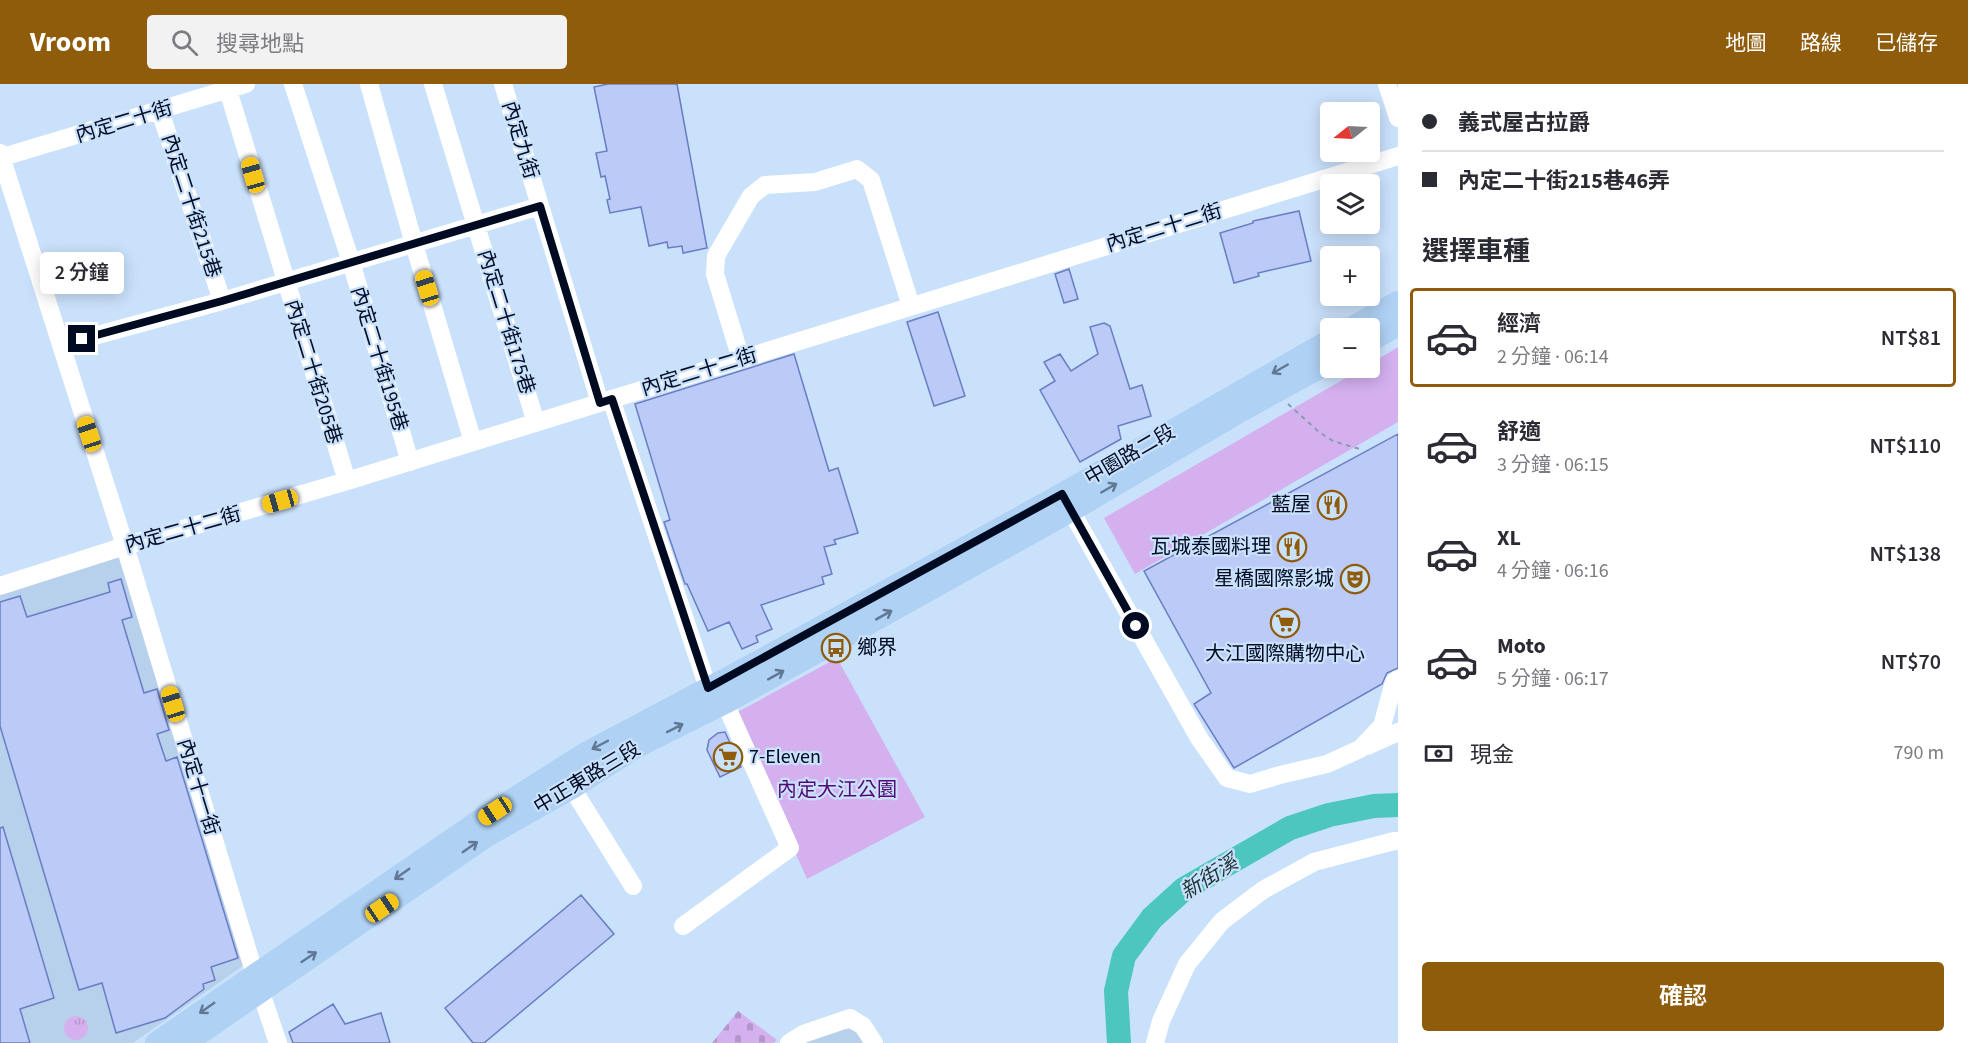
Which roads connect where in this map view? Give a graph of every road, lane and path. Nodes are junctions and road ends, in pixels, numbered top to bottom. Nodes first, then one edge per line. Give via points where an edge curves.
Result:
1 (246, 84) edge
2 (293, 84) edge
3 (369, 84) edge
4 (433, 84) edge
5 (503, 84) edge
6 (1387, 84) edge
7 (228, 90) junction
8 (160, 111) junction
9 (1398, 118) edge
10 (0, 156) edge
11 (1398, 156) edge
12 (540, 206) junction
13 (477, 225) junction
14 (414, 244) junction
15 (351, 262) junction
16 (285, 282) junction
17 (222, 301) junction
18 (1398, 302) edge
19 (911, 306) junction
20 (1369, 318) edge
21 (1398, 325) edge
22 (1380, 335) edge
23 (61, 345) junction
24 (1320, 346) edge
25 (741, 359) junction
26 (1320, 368) edge
27 (1274, 393) junction
28 (606, 401) junction
29 (536, 423) junction
30 (473, 442) junction
31 (1363, 450) dead end
32 (410, 462) junction
33 (347, 481) junction
34 (1066, 502) junction
35 (125, 546) junction
36 (0, 586) edge
37 (1398, 679) edge
38 (708, 688) junction
39 (725, 703) junction
40 (1398, 732) edge
41 (1360, 749) junction
42 (572, 788) junction
43 (1398, 841) edge
44 (633, 886) dead end
45 (682, 926) dead end
46 (258, 983) junction
47 (156, 1043) edge
48 (186, 1043) edge
49 (278, 1043) edge
50 (789, 1043) edge
51 (874, 1043) edge
52 (1155, 1043) edge

1 - 7 street, 內定二十街
2 - 15 street, 內定二十街195巷
3 - 14 street
4 - 13 street, 內定二十街175巷
5 - 12 street, 內定九街
6 - 9 street
7 - 8 street, 內定二十街
7 - 16 street, 內定二十街205巷
8 - 10 street, 內定二十街
8 - 17 street, 內定二十街215巷
10 - 23 street, 內定十一街
11 - 19 street, 內定二十二街
12 - 13 street
12 - 28 street, 內定九街
13 - 14 street
13 - 29 street, 內定二十街175巷
14 - 15 street
14 - 30 street
15 - 16 street
15 - 32 street, 內定二十街195巷
16 - 17 street
16 - 33 street, 內定二十街205巷
17 - 23 street
18 - 20 main road
19 - 25 street, 內定二十二街
19 - 25 street via 871,180 857,169 815,182 765,185 751,196 714,264
21 - 22 main road
23 - 35 street, 內定十一街
24 -> 34 main road, 中園路二段
25 - 28 street, 內定二十二街
26 - 27 main road, 中園路二段
27 - 31 path via 1333,441
34 -> 27 main road, 中園路二段
28 - 29 street, 內定二十二街
28 - 38 street, 內定九街
29 - 30 street, 內定二十二街
30 - 32 street, 內定二十二街
32 - 33 street, 內定二十二街
33 - 35 street, 內定二十二街
34 - 38 main road, 中園路二段
39 -> 34 main road, 中園路二段
34 - 41 street via 1199,738 1227,778 1250,784 1327,764
35 - 36 street, 內定二十二街
35 - 46 street, 內定十一街
37 - 41 street via 1382,726
38 - 39 street
38 -> 46 main road, 中園路二段 via 574,760 477,822
42 -> 39 main road, 中正東路三段 via 635,748
39 - 45 street via 790,848
40 - 41 street
42 - 44 street
46 -> 42 main road, 中正東路三段 via 487,836
43 - 52 street via 1314,862 1263,890 1222,921 1187,964
46 -> 47 main road, 中正東路三段
46 - 48 main road, 中正東路三段
46 - 49 street, 內定十一街
50 - 51 street via 803,1034 850,1018 863,1026

